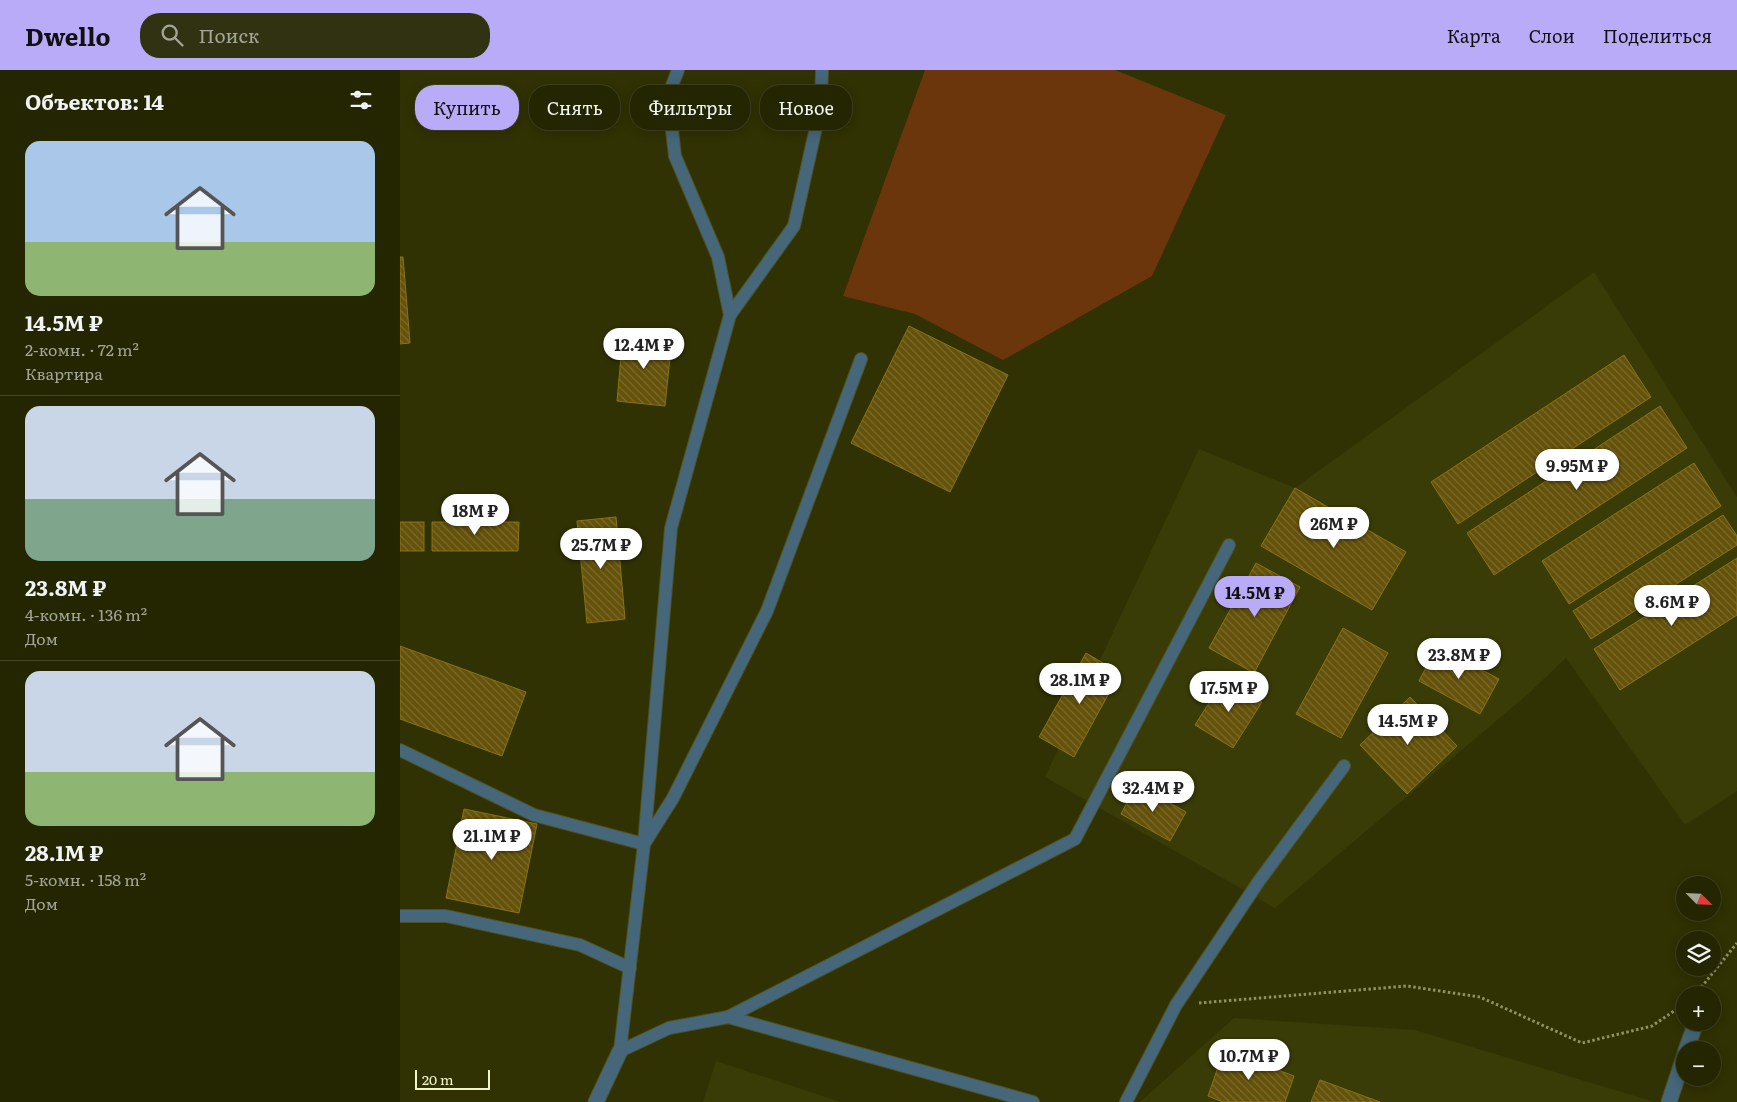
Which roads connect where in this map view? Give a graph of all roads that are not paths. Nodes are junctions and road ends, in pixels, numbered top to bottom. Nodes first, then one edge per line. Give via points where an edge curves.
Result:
1 (678, 70) edge
2 (822, 70) edge
3 (730, 315) junction
4 (862, 359) dead end
5 (1229, 546) dead end
6 (400, 750) edge
7 (1344, 766) dead end
8 (644, 844) junction
9 (400, 916) edge
10 (630, 968) junction
11 (728, 1017) junction
12 (620, 1051) junction
13 (1676, 1079) edge
14 (596, 1102) edge
15 (1033, 1102) edge
16 (1126, 1102) edge
17 (1668, 1102) edge

1 - 3 lane via 668,96 675,156 718,257
2 - 3 lane via 821,104 794,226
3 - 8 lane via 671,528
4 - 8 lane via 767,611 673,798
5 - 11 lane via 1075,839
6 - 8 lane via 534,815
7 - 16 lane via 1259,881 1176,1005
8 - 10 lane
9 - 10 lane via 446,916 580,945
10 - 12 lane
11 - 12 lane via 669,1028
11 - 15 lane
12 - 14 street
13 - 17 street

